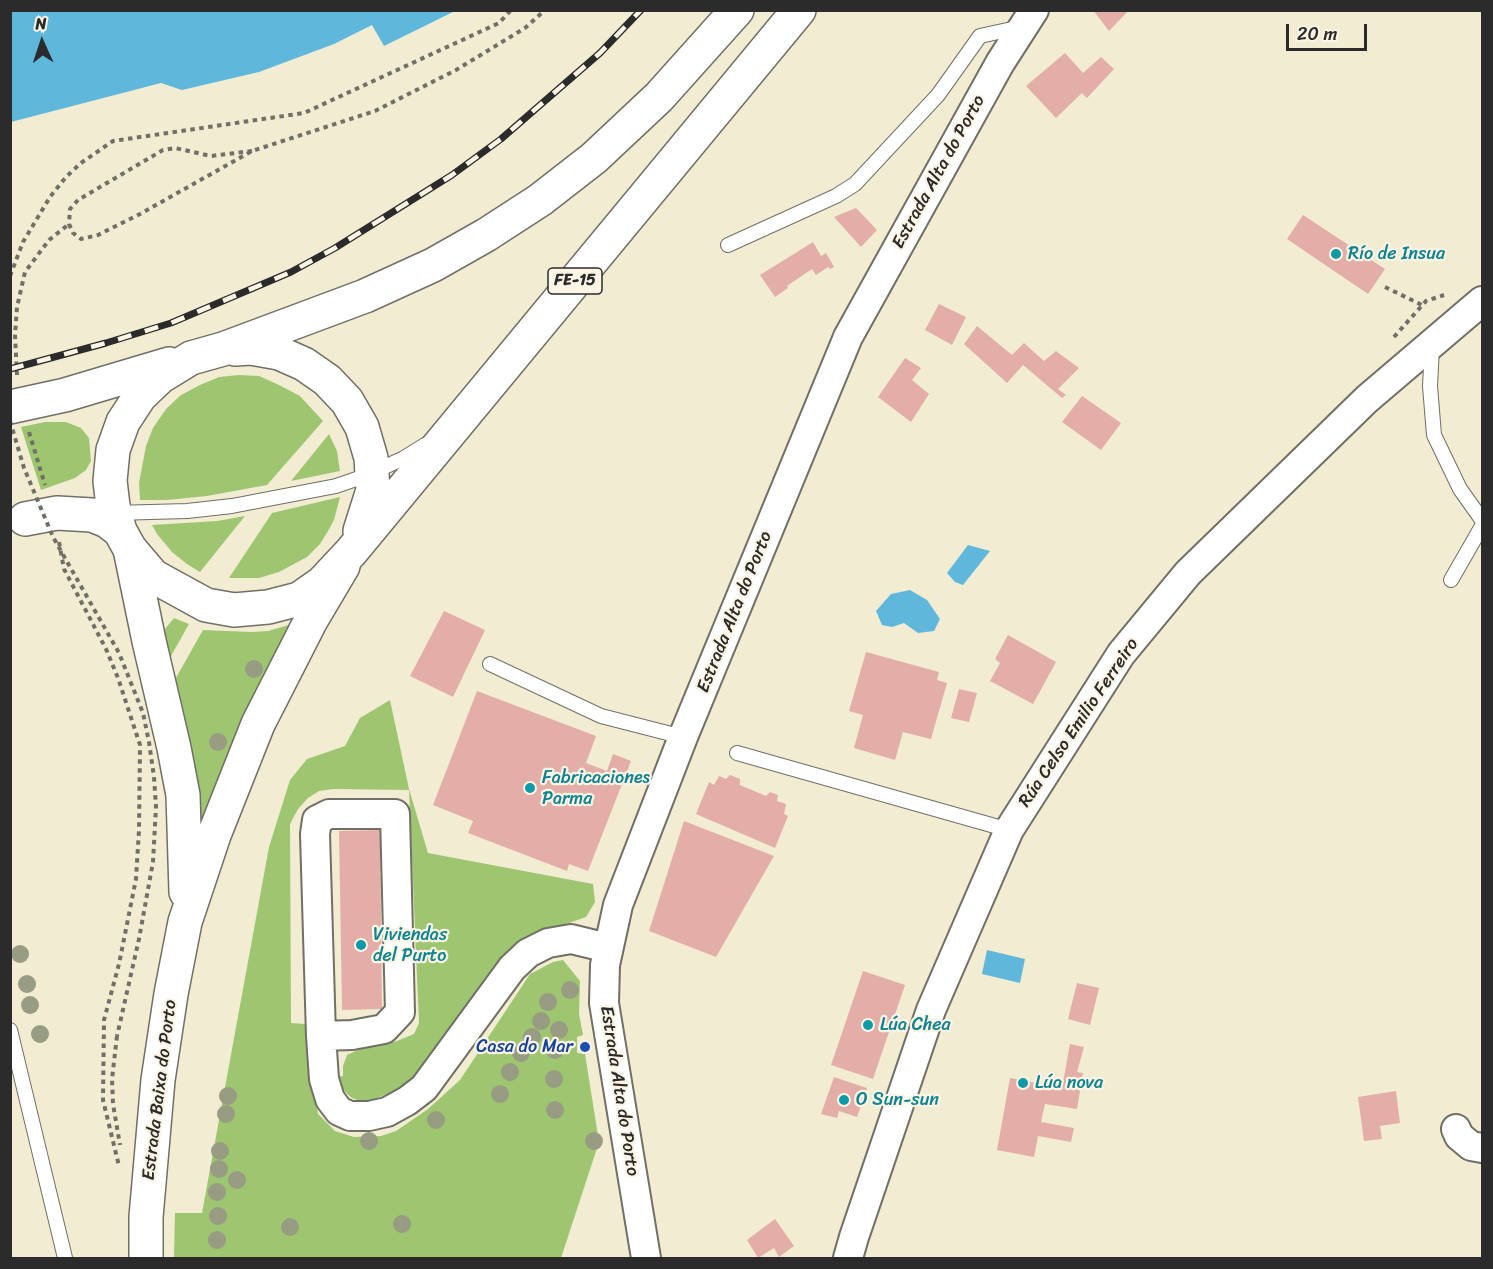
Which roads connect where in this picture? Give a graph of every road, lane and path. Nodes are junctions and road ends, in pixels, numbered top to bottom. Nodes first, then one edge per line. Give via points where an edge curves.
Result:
1 (511, 10) edge
2 (545, 10) edge
3 (737, 10) edge
4 (799, 10) edge
5 (1028, 19) edge
6 (252, 151) junction
7 (69, 224) junction
8 (728, 245) dead end
9 (10, 276) edge
10 (1384, 287) dead end
11 (1482, 301) edge
12 (1422, 305) dead end
13 (1432, 344) junction
14 (223, 349) junction
15 (191, 358) junction
16 (14, 411) edge
17 (465, 414) junction
18 (372, 472) junction
19 (40, 517) edge
20 (1482, 520) edge
21 (1482, 526) edge
22 (122, 531) junction
23 (351, 552) junction
24 (1451, 580) dead end
25 (490, 664) dead end
26 (683, 736) junction
27 (737, 753) dead end
28 (1009, 830) junction
29 (185, 922) junction
30 (608, 948) junction
31 (10, 1030) edge
32 (117, 1036) dead end
33 (321, 1036) junction
34 (1456, 1129) dead end
35 (1482, 1148) edge
36 (120, 1168) dead end
37 (65, 1258) edge
38 (146, 1258) edge
39 (646, 1258) edge
40 (848, 1258) edge

1 - 9 path via 499,23 304,114 113,141 81,163 50,197 23,242
2 - 6 path via 525,28 456,70 375,111
3 - 14 main road via 659,97 594,158 540,200 433,265 365,296
4 - 17 main road, FE-15
5 - 8 lane via 980,36 938,95 855,184
5 - 26 street, Estrada Alta do Porto via 848,337
6 - 7 path via 98,235 81,239
6 - 7 path via 211,156 175,148 163,150 78,200 70,209
7 - 16 path via 49,240 25,272 17,307
10 - 12 path
11 - 13 street, Rúa Celso Emilio Ferreiro
13 - 20 lane via 1434,435 1460,489
13 - 28 street, Rúa Celso Emilio Ferreiro via 1367,399 1188,573 1121,654
14 - 15 main road
14 - 18 main road via 279,353 327,380 347,401 362,427
15 - 16 main road
15 - 22 main road via 160,377 140,396 123,422 113,450 110,481
16 - 19 path
16 - 32 path, bridge via 24,468 53,537 119,653 143,713 149,742 156,807 153,862
17 - 18 lane via 430,442
17 - 23 main road, FE-15
18 - 22 lane via 336,486 187,511
18 - 23 main road via 373,490
19 - 22 main road via 92,514
19 - 36 path via 110,658 140,745 136,879 104,1020 103,1100
21 - 24 lane
22 - 23 main road via 153,576 206,605 234,610 299,599 322,583
22 - 29 main road via 183,795
23 - 29 main road via 258,724 222,812
25 - 26 lane via 601,716
26 - 30 street, Estrada Alta do Porto via 618,905
27 - 28 lane
28 - 40 street, Rúa Celso Emilio Ferreiro via 931,1010
29 - 38 main road, Estrada Baixa do Porto via 158,1080
30 - 33 street via 571,939 548,943 528,953 512,968 424,1088 387,1112 351,1116 339,1111 324,1080
30 - 39 street, Estrada Alta do Porto via 604,1003
31 - 37 lane
33 - 33 street via 384,1029 400,1012 395,814 329,814 317,820
34 - 35 street via 1471,1146

